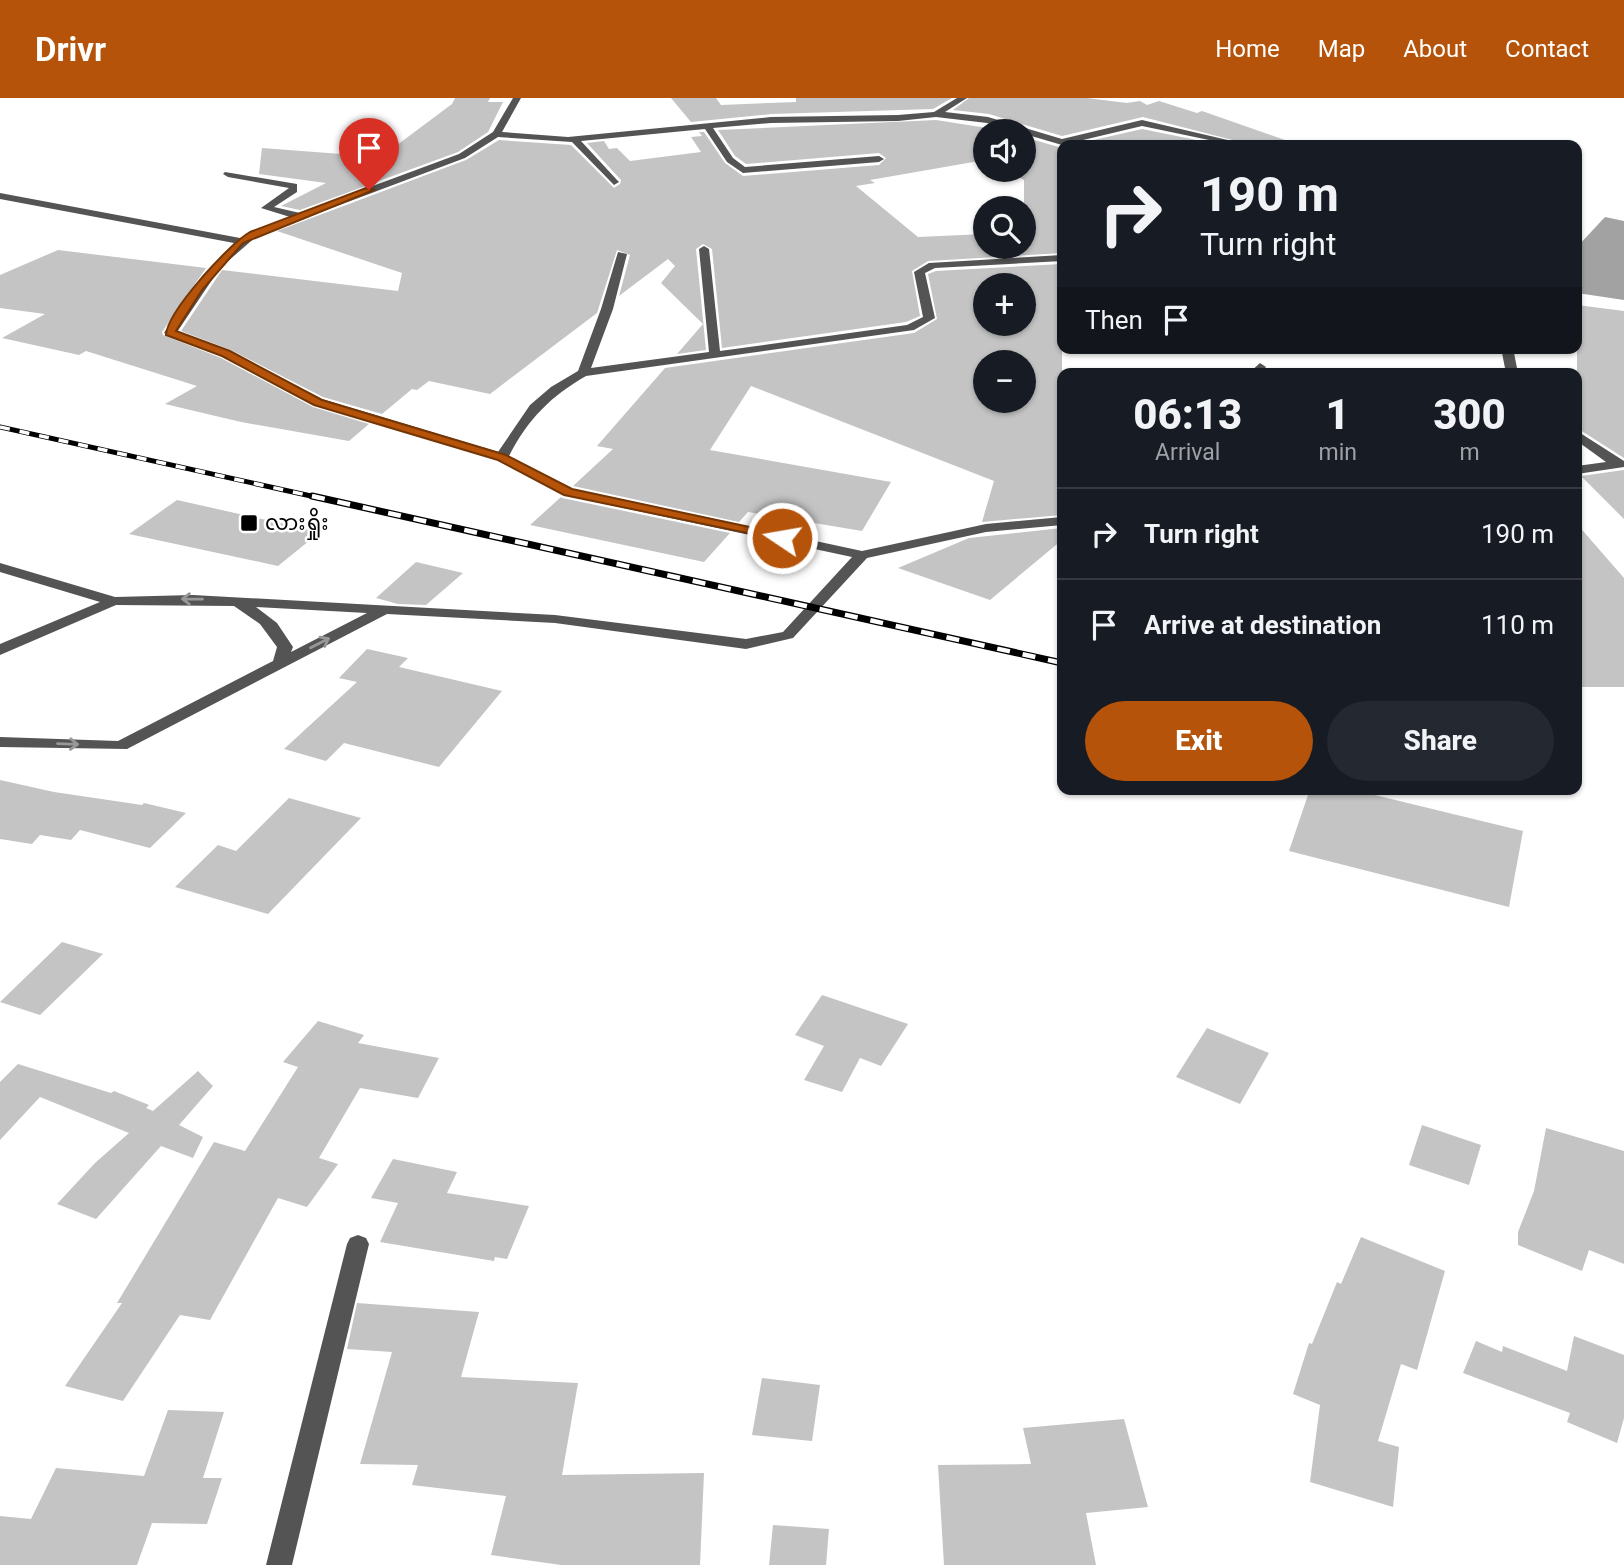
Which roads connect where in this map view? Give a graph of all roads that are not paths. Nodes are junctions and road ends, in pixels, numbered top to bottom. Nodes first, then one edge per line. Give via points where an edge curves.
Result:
1 (517, 98) edge
2 (963, 98) edge
3 (936, 114) junction
4 (708, 127) junction
5 (496, 134) junction
6 (575, 140) junction
7 (1073, 140) edge
8 (1221, 140) edge
9 (1057, 141) edge
10 (879, 159) dead end
11 (228, 174) dead end
12 (614, 181) dead end
13 (0, 196) edge
14 (300, 216) junction
15 (240, 242) junction
16 (704, 249) dead end
17 (622, 254) dead end
18 (1057, 258) edge
19 (715, 355) junction
20 (583, 373) junction
21 (1582, 438) edge
22 (502, 457) junction
23 (1621, 464) edge
24 (1582, 469) edge
25 (1057, 521) edge
26 (862, 555) junction
27 (0, 567) edge
28 (114, 601) junction
29 (235, 601) junction
30 (382, 611) junction
31 (0, 650) edge
32 (280, 663) junction
33 (0, 742) edge
34 (358, 1244) dead end
35 (279, 1565) edge

1 - 5 street
2 - 3 street
3 - 4 street
3 - 9 street via 988,120
4 - 6 street
4 - 10 street via 730,160 743,170
5 - 6 street
5 - 14 street via 462,156
6 - 12 street
7 - 8 street via 1142,123
11 - 14 street via 294,186 266,208
13 - 15 street
14 - 15 street
15 - 22 street via 198,288 170,332 226,354 318,402
16 - 19 street
17 - 20 street
18 - 19 street via 933,265 919,272 929,318 909,328
19 - 20 street
20 - 22 street via 549,391 519,423
21 - 23 street
22 - 26 street via 568,492
23 - 24 street
25 - 26 street via 986,528
26 - 30 street via 788,635 746,644 555,619
27 - 28 street
29 -> 28 street
28 - 31 street
29 - 30 street
29 - 32 street via 263,617 280,634 285,647
32 -> 30 street
33 -> 32 street via 121,746
34 - 35 street

